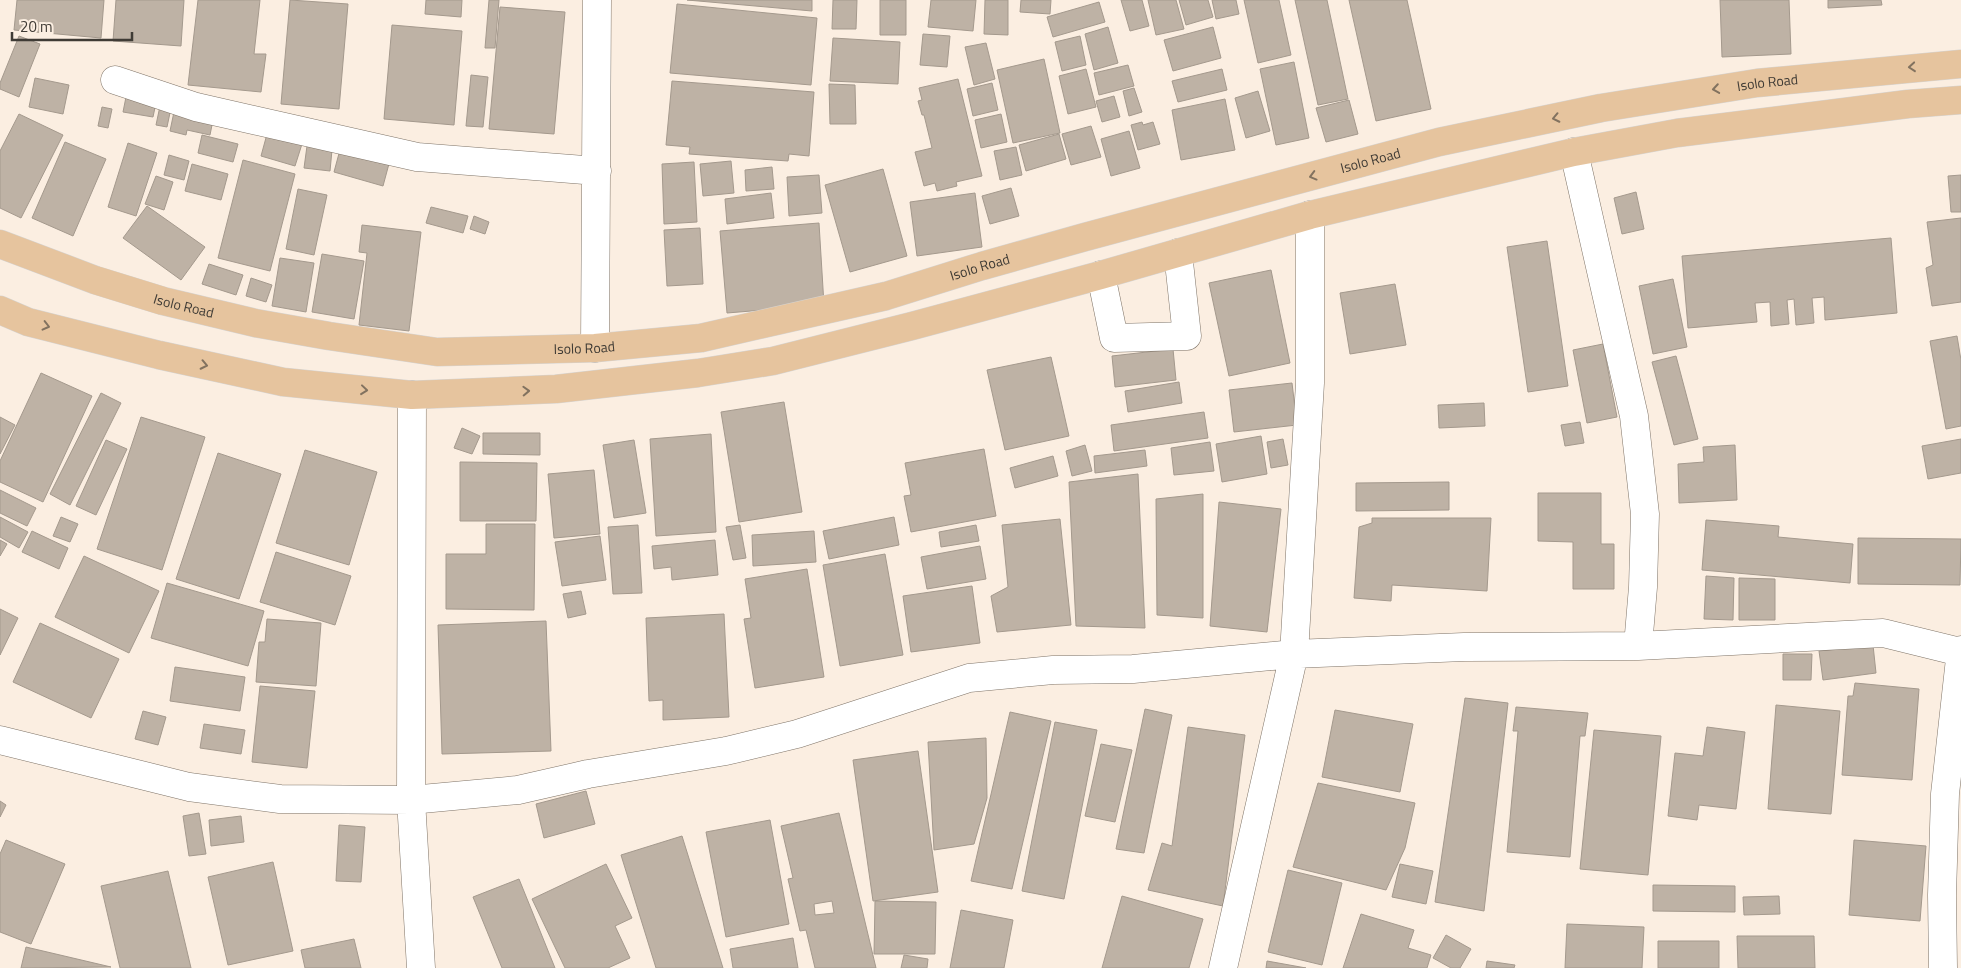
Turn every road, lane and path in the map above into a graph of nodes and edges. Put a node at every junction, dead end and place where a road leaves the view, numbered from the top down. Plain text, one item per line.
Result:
1 (597, 0) edge
2 (1961, 64) edge
3 (115, 80) dead end
4 (1961, 100) edge
5 (1574, 152) junction
6 (597, 171) junction
7 (1310, 215) junction
8 (1085, 238) junction
9 (0, 244) edge
10 (1178, 253) junction
11 (1101, 275) junction
12 (0, 310) edge
13 (594, 348) junction
14 (412, 395) junction
15 (1638, 646) junction
16 (1961, 651) edge
17 (1294, 654) junction
18 (0, 740) edge
19 (411, 800) junction
20 (421, 968) edge
21 (1223, 968) edge
22 (1943, 968) edge

1 - 6 street
2 -> 8 main road, Isolo Road
3 - 6 street
4 - 5 main road
5 - 7 main road
5 - 15 street
6 - 13 street
7 - 10 main road
7 - 17 street
8 - 11 main road
8 - 13 main road, Isolo Road
9 - 13 main road, Isolo Road
10 - 11 main road
10 - 11 street
14 -> 11 main road
12 -> 14 main road
14 - 19 street
15 - 16 street
15 - 17 street
16 - 22 street
17 - 19 street
17 - 21 street
18 - 19 street
19 - 20 street

